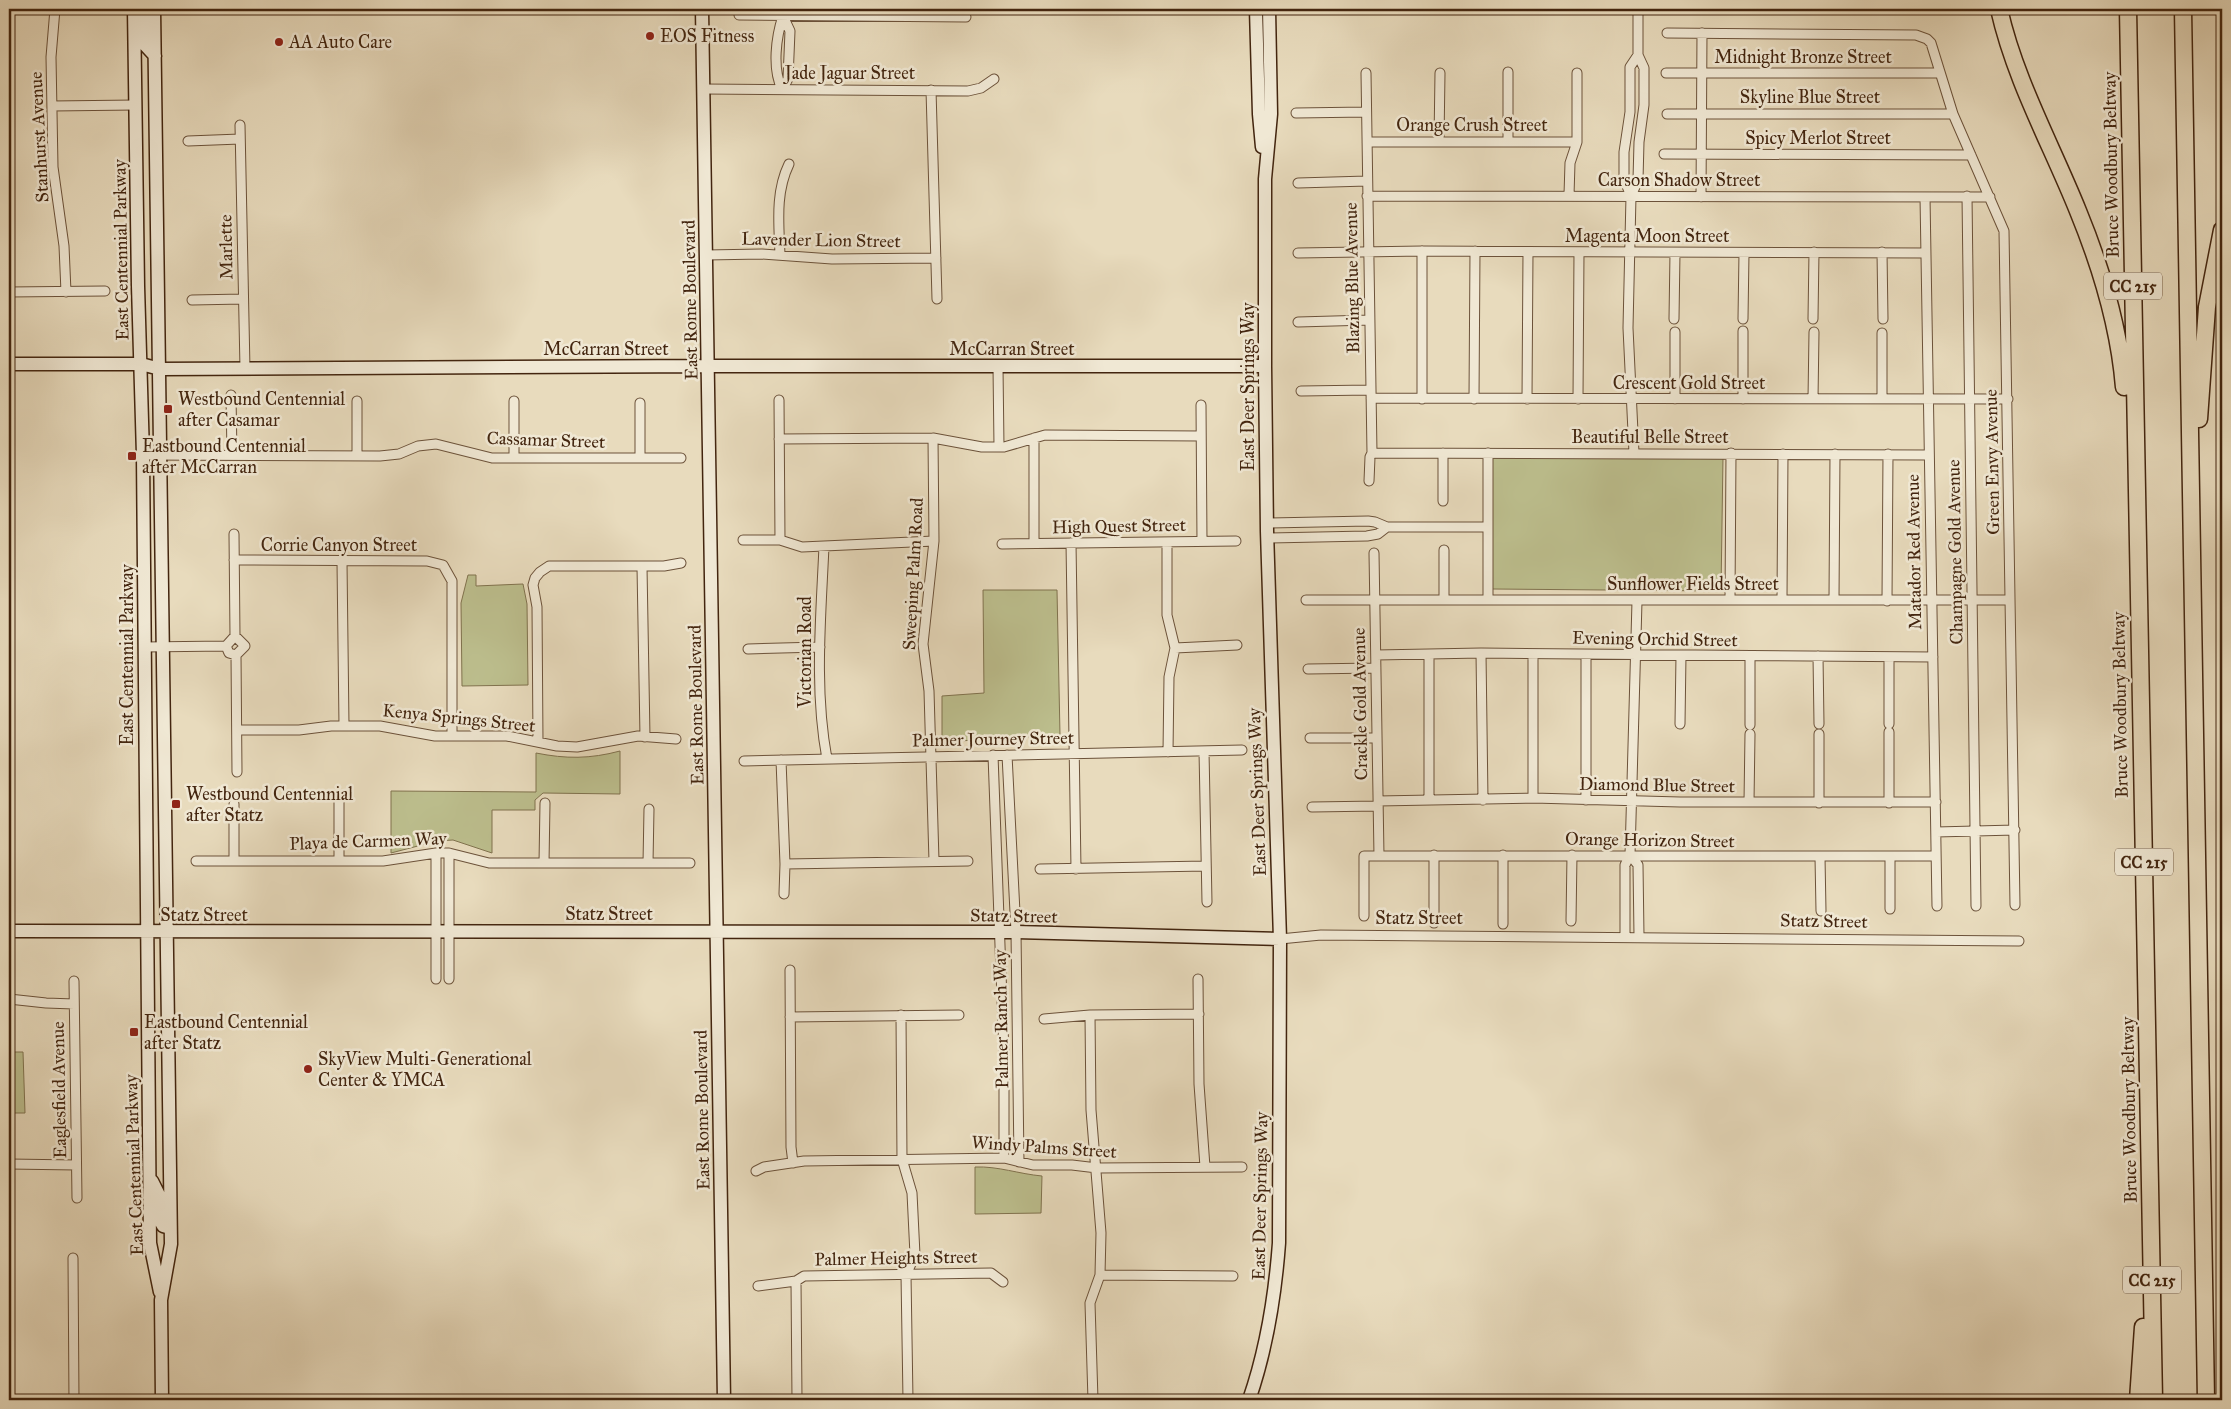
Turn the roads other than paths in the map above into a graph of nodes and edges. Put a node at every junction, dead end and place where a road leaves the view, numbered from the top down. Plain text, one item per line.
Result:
1 (55, 9) edge
2 (134, 9) edge
3 (144, 9) edge
4 (154, 9) edge
5 (702, 9) edge
6 (1256, 9) edge
7 (1269, 9) edge
8 (1638, 9) edge
9 (1999, 9) edge
10 (2128, 9) edge
11 (2183, 9) edge
12 (778, 13) edge
13 (930, 13) edge
14 (739, 15) dead end
15 (966, 17) dead end
16 (1667, 33) dead end
17 (1702, 33) junction
18 (1638, 55) junction
19 (155, 56) junction
20 (1508, 72) dead end
21 (1366, 73) dead end
22 (1440, 73) dead end
23 (1577, 73) dead end
24 (1666, 73) dead end
25 (1702, 73) junction
26 (1940, 73) junction
27 (994, 79) dead end
28 (704, 89) junction
29 (782, 89) junction
30 (931, 90) junction
31 (135, 105) junction
32 (52, 106) junction
33 (1366, 112) junction
34 (1296, 113) dead end
35 (1667, 114) dead end
36 (1702, 114) junction
37 (1953, 114) junction
38 (240, 125) dead end
39 (240, 140) junction
40 (1439, 141) junction
41 (1508, 141) junction
42 (188, 142) dead end
43 (1367, 142) junction
44 (1577, 142) junction
45 (1664, 154) dead end
46 (1701, 154) junction
47 (1971, 155) junction
48 (789, 164) dead end
49 (1265, 180) junction
50 (1367, 181) junction
51 (1298, 183) dead end
52 (1569, 195) junction
53 (1367, 196) junction
54 (1631, 196) junction
55 (1967, 196) junction
56 (1701, 197) junction
57 (1924, 197) junction
58 (1990, 197) junction
59 (2222, 230) edge
60 (1368, 251) junction
61 (1422, 251) junction
62 (1475, 251) junction
63 (1528, 252) junction
64 (1579, 252) junction
65 (1631, 252) junction
66 (1814, 252) junction
67 (1882, 252) junction
68 (1298, 253) dead end
69 (1675, 253) junction
70 (1744, 253) junction
71 (1925, 253) junction
72 (706, 255) junction
73 (780, 255) junction
74 (936, 258) junction
75 (105, 291) dead end
76 (9, 292) edge
77 (66, 292) junction
78 (244, 299) junction
79 (936, 299) dead end
80 (192, 300) dead end
81 (1674, 319) dead end
82 (1743, 319) dead end
83 (1814, 319) dead end
84 (1883, 319) dead end
85 (1369, 320) junction
86 (1298, 322) dead end
87 (1743, 331) dead end
88 (1675, 332) dead end
89 (1814, 332) dead end
90 (1882, 333) dead end
91 (9, 364) edge
92 (141, 364) junction
93 (708, 366) junction
94 (1265, 366) junction
95 (998, 367) junction
96 (245, 368) junction
97 (160, 369) junction
98 (1301, 391) dead end
99 (1371, 394) junction
100 (231, 395) dead end
101 (1422, 399) junction
102 (1474, 399) junction
103 (1527, 399) junction
104 (1578, 399) junction
105 (1675, 399) junction
106 (1743, 399) junction
107 (1813, 399) junction
108 (1882, 399) junction
109 (1927, 399) junction
110 (779, 400) dead end
111 (1633, 400) junction
112 (1969, 400) junction
113 (2008, 400) junction
114 (514, 401) dead end
115 (357, 402) dead end
116 (640, 404) dead end
117 (1201, 405) dead end
118 (1201, 436) junction
119 (932, 438) junction
120 (1034, 438) junction
121 (779, 439) junction
122 (999, 447) junction
123 (1372, 453) junction
124 (1443, 453) junction
125 (1488, 453) junction
126 (1634, 453) junction
127 (1731, 454) junction
128 (1783, 454) junction
129 (1835, 454) junction
130 (1888, 454) junction
131 (143, 455) junction
132 (160, 455) junction
133 (232, 455) junction
134 (1928, 455) junction
135 (357, 456) junction
136 (514, 458) junction
137 (640, 458) junction
138 (681, 458) dead end
139 (1370, 482) dead end
140 (1443, 501) dead end
141 (2191, 520) junction
142 (1266, 523) junction
143 (1387, 527) junction
144 (1488, 527) junction
145 (234, 534) dead end
146 (1267, 538) junction
147 (744, 540) dead end
148 (780, 540) junction
149 (934, 541) junction
150 (1202, 541) junction
151 (1236, 541) dead end
152 (1167, 542) junction
153 (1034, 543) junction
154 (1071, 543) junction
155 (1002, 544) dead end
156 (824, 546) junction
157 (1444, 550) dead end
158 (1374, 553) dead end
159 (234, 560) junction
160 (342, 562) junction
161 (681, 563) dead end
162 (2137, 564) junction
163 (642, 567) junction
164 (1375, 599) junction
165 (1782, 599) junction
166 (1306, 600) dead end
167 (1444, 600) junction
168 (1488, 600) junction
169 (1730, 600) junction
170 (1834, 600) junction
171 (1932, 600) junction
172 (1972, 600) junction
173 (2010, 600) junction
174 (1637, 601) junction
175 (1888, 601) junction
176 (235, 636) junction
177 (226, 646) junction
178 (1237, 646) dead end
179 (144, 647) junction
180 (820, 647) junction
181 (164, 648) junction
182 (1176, 648) junction
183 (748, 649) dead end
184 (1481, 653) junction
185 (1533, 654) junction
186 (236, 655) junction
187 (1376, 655) junction
188 (1429, 655) junction
189 (1586, 655) junction
190 (1681, 655) junction
191 (1637, 656) junction
192 (1750, 656) junction
193 (1818, 656) junction
194 (1889, 657) junction
195 (1933, 658) junction
196 (1308, 668) dead end
197 (1376, 668) junction
198 (1680, 724) dead end
199 (1819, 724) dead end
200 (344, 726) junction
201 (237, 730) junction
202 (1819, 734) dead end
203 (452, 736) junction
204 (645, 737) junction
205 (1310, 738) dead end
206 (1377, 738) junction
207 (676, 739) dead end
208 (538, 742) junction
209 (1242, 750) dead end
210 (1204, 751) junction
211 (1168, 752) junction
212 (1075, 754) junction
213 (993, 755) junction
214 (1008, 755) junction
215 (931, 757) junction
216 (827, 759) junction
217 (744, 760) dead end
218 (781, 760) junction
219 (237, 772) dead end
220 (1533, 798) junction
221 (1429, 800) junction
222 (1483, 800) junction
223 (1586, 800) junction
224 (1631, 801) junction
225 (339, 802) dead end
226 (1749, 802) junction
227 (1936, 802) junction
228 (545, 803) dead end
229 (1378, 803) junction
230 (1819, 803) junction
231 (1889, 803) junction
232 (234, 804) dead end
233 (1312, 808) dead end
234 (649, 809) dead end
235 (2015, 830) junction
236 (1976, 831) junction
237 (1936, 832) junction
238 (436, 853) junction
239 (449, 853) junction
240 (1434, 855) junction
241 (1503, 855) junction
242 (1572, 855) junction
243 (1630, 855) junction
244 (1379, 856) junction
245 (1890, 856) junction
246 (1936, 856) junction
247 (1820, 857) junction
248 (234, 861) junction
249 (339, 861) junction
250 (934, 861) junction
251 (968, 861) dead end
252 (196, 862) dead end
253 (544, 863) junction
254 (648, 863) junction
255 (690, 863) dead end
256 (785, 864) junction
257 (1206, 866) junction
258 (1040, 869) dead end
259 (1076, 869) junction
260 (784, 894) dead end
261 (1207, 902) dead end
262 (1937, 906) dead end
263 (1976, 906) dead end
264 (2015, 906) dead end
265 (1890, 909) dead end
266 (1821, 911) dead end
267 (1364, 916) dead end
268 (1571, 921) dead end
269 (1434, 923) dead end
270 (1503, 924) dead end
271 (443, 930) junction
272 (9, 931) edge
273 (147, 932) junction
274 (166, 932) junction
275 (717, 932) junction
276 (1000, 932) junction
277 (1016, 932) junction
278 (1625, 936) junction
279 (1639, 936) junction
280 (1280, 939) junction
281 (2019, 941) dead end
282 (790, 970) dead end
283 (436, 979) dead end
284 (449, 979) dead end
285 (1198, 979) dead end
286 (74, 981) dead end
287 (9, 999) edge
288 (74, 1004) junction
289 (1199, 1014) junction
290 (902, 1015) junction
291 (1090, 1015) junction
292 (959, 1016) dead end
293 (790, 1017) junction
294 (1044, 1018) dead end
295 (1004, 1158) junction
296 (902, 1159) junction
297 (2150, 1160) junction
298 (1018, 1162) junction
299 (9, 1164) edge
300 (793, 1164) junction
301 (76, 1165) junction
302 (1206, 1167) junction
303 (1242, 1167) dead end
304 (1097, 1168) junction
305 (756, 1170) dead end
306 (150, 1176) junction
307 (77, 1198) dead end
308 (170, 1228) junction
309 (73, 1258) dead end
310 (2204, 1259) junction
311 (906, 1275) junction
312 (1100, 1275) junction
313 (1233, 1276) dead end
314 (796, 1281) junction
315 (1003, 1282) dead end
316 (758, 1286) dead end
317 (161, 1300) junction
318 (74, 1400) edge
319 (162, 1400) edge
320 (724, 1400) edge
321 (797, 1400) edge
322 (908, 1400) edge
323 (1093, 1400) edge
324 (1249, 1400) edge
325 (2138, 1400) edge
326 (2154, 1400) edge
327 (2206, 1400) edge
328 (2211, 1400) edge

1 - 32 street, Stanhurst Avenue
2 - 31 street, East Centennial Parkway
3 - 19 street
4 - 19 street, East Centennial Parkway
5 - 28 street, East Rome Boulevard
6 - 49 street, East Deer Springs Way
7 - 49 street, East Deer Springs Way
8 - 18 street
9 - 162 highway
10 - 162 highway, Bruce Woodbury Beltway / CC 215
11 - 141 highway, CC 215
12 - 13 street
12 - 14 street
12 - 29 street
13 - 15 street
16 - 17 street
17 - 25 street
17 - 26 street, Green Envy Avenue
18 - 54 street
18 - 54 street
19 - 97 street, East Centennial Parkway
20 - 41 street
21 - 33 street, Blazing Blue Avenue
22 - 40 street
23 - 44 street
24 - 25 street, Midnight Bronze Street
25 - 26 street, Midnight Bronze Street
25 - 36 street
26 - 37 street, Green Envy Avenue
27 - 30 street, Jade Jaguar Street
28 - 29 street, Jade Jaguar Street
28 - 72 street, East Rome Boulevard
29 - 30 street, Jade Jaguar Street
30 - 74 street
31 - 32 street
31 - 92 street, East Centennial Parkway
32 - 77 street, Stanhurst Avenue
33 - 34 street
33 - 43 street, Blazing Blue Avenue
35 - 36 street, Skyline Blue Street
36 - 37 street, Skyline Blue Street
36 - 46 street
37 - 47 street, Green Envy Avenue
38 - 39 street, Marlette
39 - 42 street
39 - 78 street, Marlette
40 - 41 street, Orange Crush Street
40 - 43 street, Orange Crush Street
41 - 44 street, Orange Crush Street
43 - 50 street, Blazing Blue Avenue
44 - 52 street
45 - 46 street, Spicy Merlot Street
46 - 47 street, Spicy Merlot Street
46 - 56 street
47 - 58 street, Green Envy Avenue
48 - 73 street
49 - 94 street, East Deer Springs Way
50 - 51 street
50 - 53 street, Blazing Blue Avenue
52 - 53 street, Carson Shadow Street
52 - 54 street, Carson Shadow Street
53 - 60 street, Blazing Blue Avenue
54 - 56 street, Carson Shadow Street
54 - 65 street
55 - 57 street, Carson Shadow Street
55 - 58 street, Carson Shadow Street
55 - 112 street, Champagne Gold Avenue
56 - 57 street, Carson Shadow Street
57 - 71 street, Matador Red Avenue
58 - 113 street, Green Envy Avenue
59 - 141 highway
60 - 61 street, Magenta Moon Street
60 - 68 street, Magenta Moon Street
60 - 85 street, Blazing Blue Avenue
61 - 62 street, Magenta Moon Street
61 - 101 street
62 - 63 street, Magenta Moon Street
62 - 102 street
63 - 64 street, Magenta Moon Street
63 - 103 street
64 - 65 street, Magenta Moon Street
64 - 104 street
65 - 69 street, Magenta Moon Street
65 - 111 street
66 - 67 street, Magenta Moon Street
66 - 70 street, Magenta Moon Street
66 - 83 street
67 - 71 street, Magenta Moon Street
67 - 84 street
69 - 70 street, Magenta Moon Street
69 - 81 street
70 - 82 street
71 - 109 street, Matador Red Avenue
72 - 73 street, Lavender Lion Street
72 - 93 street, East Rome Boulevard
73 - 74 street, Lavender Lion Street
74 - 79 street
75 - 77 street
76 - 77 street
78 - 80 street
78 - 96 street, Marlette
85 - 86 street
85 - 99 street, Blazing Blue Avenue
87 - 106 street
88 - 105 street
89 - 107 street
90 - 108 street
91 - 92 street, McCarran Street
92 - 97 street, McCarran Street
92 - 131 street, East Centennial Parkway
93 - 95 street, McCarran Street
93 - 96 street, McCarran Street
93 - 275 street, East Rome Boulevard
94 - 95 street, McCarran Street
94 - 142 street, East Deer Springs Way
95 - 122 street
96 - 97 street, McCarran Street
97 - 132 street, East Centennial Parkway
98 - 99 street, Crescent Gold Street
99 - 101 street, Crescent Gold Street
99 - 123 street, Blazing Blue Avenue
100 - 133 street
101 - 102 street, Crescent Gold Street
102 - 103 street, Crescent Gold Street
103 - 104 street, Crescent Gold Street
104 - 111 street, Crescent Gold Street
105 - 106 street, Crescent Gold Street
105 - 111 street, Crescent Gold Street
106 - 107 street, Crescent Gold Street
107 - 108 street, Crescent Gold Street
108 - 109 street, Crescent Gold Street
109 - 112 street, Crescent Gold Street
109 - 134 street, Matador Red Avenue
110 - 121 street
111 - 126 street
112 - 113 street, Crescent Gold Street
112 - 172 street, Champagne Gold Avenue
113 - 173 street, Green Envy Avenue
114 - 136 street
115 - 135 street
116 - 137 street
117 - 118 street
118 - 120 street
118 - 150 street
119 - 121 street
119 - 122 street
119 - 149 street, Sweeping Palm Road
120 - 122 street
120 - 153 street
121 - 148 street
123 - 124 street, Beautiful Belle Street
123 - 139 street, Blazing Blue Avenue
124 - 125 street, Beautiful Belle Street
124 - 140 street
125 - 126 street, Beautiful Belle Street
125 - 144 street
126 - 127 street, Beautiful Belle Street
127 - 128 street, Beautiful Belle Street
127 - 169 street
128 - 129 street, Beautiful Belle Street
128 - 165 street
129 - 130 street, Beautiful Belle Street
129 - 170 street
130 - 134 street, Beautiful Belle Street
130 - 175 street
131 - 132 street, Cassamar Street
131 - 179 street, East Centennial Parkway
132 - 133 street, Cassamar Street
132 - 181 street, East Centennial Parkway
133 - 135 street, Cassamar Street
134 - 171 street, Matador Red Avenue
135 - 136 street, Cassamar Street
136 - 137 street, Cassamar Street
137 - 138 street, Cassamar Street
141 - 310 highway, CC 215
142 - 143 street
142 - 146 street, East Deer Springs Way
143 - 144 street
143 - 146 street
144 - 168 street
145 - 159 street
146 - 280 street, East Deer Springs Way
147 - 148 street
148 - 156 street
149 - 156 street
149 - 215 street, Sweeping Palm Road
150 - 151 street, High Quest Street
150 - 152 street, High Quest Street
152 - 154 street, High Quest Street
152 - 182 street
153 - 154 street, High Quest Street
153 - 155 street, High Quest Street
154 - 212 street
156 - 180 street, Victorian Road
157 - 167 street
158 - 164 street, Crackle Gold Avenue
159 - 160 street, Corrie Canyon Street
159 - 176 street
160 - 200 street
160 - 203 street, Corrie Canyon Street
161 - 163 street
162 - 297 highway, Bruce Woodbury Beltway / CC 215
163 - 204 street
163 - 208 street
164 - 166 street, Sunflower Fields Street
164 - 167 street, Sunflower Fields Street
164 - 187 street, Crackle Gold Avenue
165 - 169 street, Sunflower Fields Street
165 - 170 street, Sunflower Fields Street
167 - 168 street, Sunflower Fields Street
168 - 174 street, Sunflower Fields Street
169 - 174 street, Sunflower Fields Street
170 - 175 street, Sunflower Fields Street
171 - 172 street, Sunflower Fields Street
171 - 175 street, Sunflower Fields Street
171 - 195 street, Matador Red Avenue
172 - 173 street, Sunflower Fields Street
172 - 236 street, Champagne Gold Avenue
173 - 235 street, Green Envy Avenue
174 - 191 street
176 - 177 street
176 - 186 street
177 - 181 street
177 - 186 street
178 - 182 street
179 - 181 street
179 - 273 street, East Centennial Parkway
180 - 183 street
180 - 216 street, Victorian Road
181 - 274 street, East Centennial Parkway
182 - 211 street
184 - 185 street, Evening Orchid Street
184 - 188 street, Evening Orchid Street
184 - 222 street
185 - 189 street, Evening Orchid Street
185 - 220 street
186 - 201 street
187 - 188 street, Evening Orchid Street
187 - 197 street, Crackle Gold Avenue
188 - 221 street
189 - 191 street, Evening Orchid Street
189 - 223 street
190 - 191 street, Evening Orchid Street
190 - 192 street, Evening Orchid Street
190 - 198 street
191 - 224 street
192 - 193 street, Evening Orchid Street
192 - 226 street
193 - 194 street, Evening Orchid Street
193 - 199 street
194 - 195 street, Evening Orchid Street
194 - 231 street
195 - 227 street, Matador Red Avenue
196 - 197 street
197 - 206 street, Crackle Gold Avenue
200 - 201 street, Kenya Springs Street
200 - 203 street, Kenya Springs Street
201 - 219 street
202 - 230 street
203 - 208 street, Kenya Springs Street
204 - 207 street, Kenya Springs Street
204 - 208 street, Kenya Springs Street
205 - 206 street
206 - 229 street, Crackle Gold Avenue
209 - 210 street, Palmer Journey Street
210 - 211 street, Palmer Journey Street
210 - 257 street
211 - 212 street, Palmer Journey Street
212 - 214 street, Palmer Journey Street
212 - 259 street
213 - 214 street, Palmer Journey Street
213 - 215 street, Palmer Journey Street
213 - 276 street, Palmer Ranch Way
214 - 277 street, Palmer Ranch Way
215 - 216 street, Palmer Journey Street
215 - 250 street, Sweeping Palm Road
216 - 218 street, Palmer Journey Street
217 - 218 street, Palmer Journey Street
218 - 256 street
220 - 222 street, Diamond Blue Street
220 - 223 street, Diamond Blue Street
221 - 222 street, Diamond Blue Street
221 - 229 street, Diamond Blue Street
223 - 224 street, Diamond Blue Street
224 - 226 street, Diamond Blue Street
224 - 243 street
225 - 249 street
226 - 230 street, Diamond Blue Street
227 - 231 street, Diamond Blue Street
227 - 237 street, Matador Red Avenue
228 - 253 street
229 - 233 street, Diamond Blue Street
229 - 244 street, Crackle Gold Avenue
230 - 231 street, Diamond Blue Street
232 - 248 street
234 - 254 street
235 - 236 street
235 - 264 street, Green Envy Avenue
236 - 237 street
236 - 263 street, Champagne Gold Avenue
237 - 246 street, Matador Red Avenue
238 - 239 street, Playa de Carmen Way
238 - 249 street, Playa de Carmen Way
238 - 271 street
239 - 253 street, Playa de Carmen Way
239 - 271 street
240 - 241 street, Orange Horizon Street
240 - 244 street, Orange Horizon Street
240 - 269 street
241 - 242 street, Orange Horizon Street
241 - 270 street
242 - 243 street, Orange Horizon Street
242 - 268 street
243 - 247 street, Orange Horizon Street
243 - 278 street
243 - 279 street
244 - 267 street, Orange Horizon Street
245 - 246 street, Orange Horizon Street
245 - 247 street, Orange Horizon Street
245 - 265 street
246 - 262 street, Matador Red Avenue
247 - 266 street
248 - 249 street, Playa de Carmen Way
248 - 252 street, Playa de Carmen Way
250 - 251 street
250 - 256 street
253 - 254 street, Playa de Carmen Way
254 - 255 street, Playa de Carmen Way
256 - 260 street
257 - 259 street
257 - 261 street
258 - 259 street
271 - 274 street, Statz Street
271 - 275 street, Statz Street
271 - 283 street
271 - 284 street
272 - 273 street, Statz Street
273 - 274 street, Statz Street
273 - 306 street, East Centennial Parkway
274 - 308 street, East Centennial Parkway
275 - 276 street, Statz Street
275 - 320 street, East Rome Boulevard
276 - 277 street, Statz Street
276 - 295 street, Palmer Ranch Way
277 - 280 street, Statz Street
277 - 298 street, Palmer Ranch Way
278 - 279 street, Statz Street
278 - 280 street, Statz Street
279 - 281 street, Statz Street
280 - 324 street, East Deer Springs Way
282 - 293 street
285 - 289 street
286 - 288 street, Eaglesfield Avenue
287 - 288 street
288 - 301 street, Eaglesfield Avenue
289 - 291 street
289 - 302 street
290 - 292 street
290 - 293 street
290 - 296 street
291 - 294 street
291 - 304 street
293 - 300 street
295 - 296 street, Windy Palms Street
295 - 298 street, Windy Palms Street
296 - 300 street, Windy Palms Street
296 - 311 street
297 - 325 highway
297 - 326 highway, Bruce Woodbury Beltway / CC 215
298 - 304 street, Windy Palms Street
299 - 301 street
300 - 305 street, Windy Palms Street
301 - 307 street, Eaglesfield Avenue
302 - 303 street, Windy Palms Street
302 - 304 street, Windy Palms Street
304 - 312 street
306 - 308 street
306 - 317 street, East Centennial Parkway
308 - 317 street, East Centennial Parkway
309 - 318 street
310 - 327 highway, CC 215
310 - 328 highway
311 - 314 street, Palmer Heights Street
311 - 315 street, Palmer Heights Street
311 - 322 street
312 - 313 street
312 - 323 street
314 - 316 street, Palmer Heights Street
314 - 321 street
317 - 319 street, East Centennial Parkway

